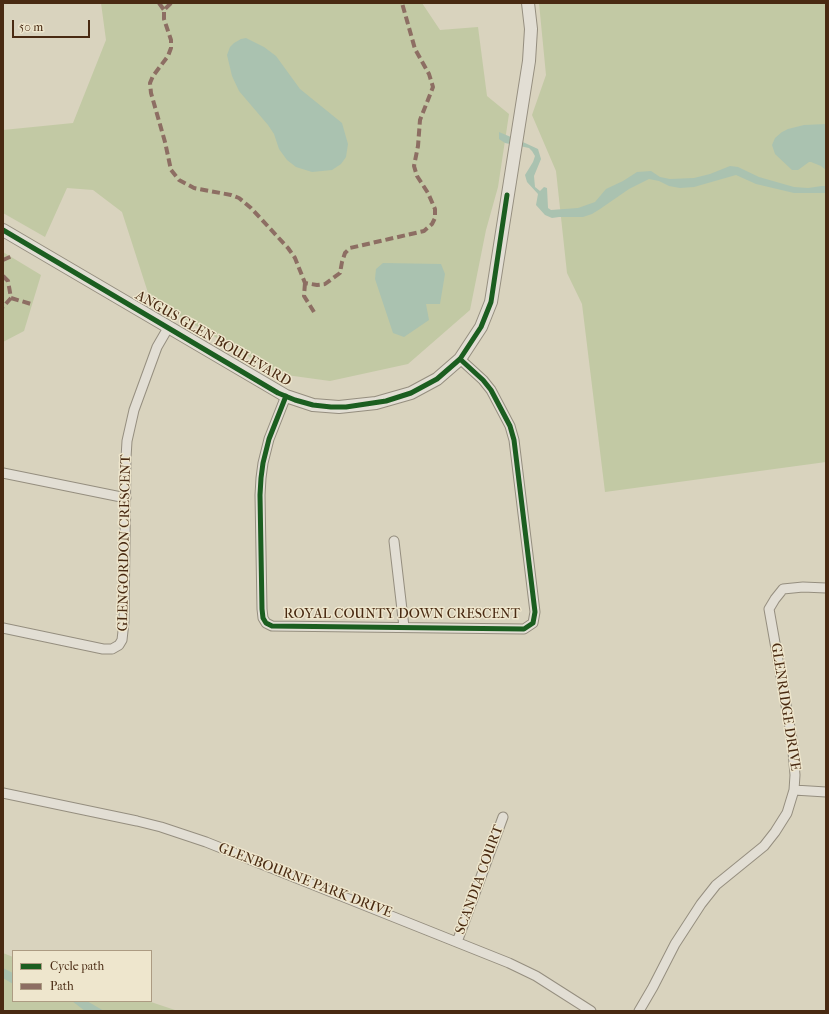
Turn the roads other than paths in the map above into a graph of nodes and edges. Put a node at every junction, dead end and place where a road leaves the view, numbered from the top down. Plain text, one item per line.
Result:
1 (528, 3) edge
2 (3, 230) edge
3 (168, 328) junction
4 (460, 358) junction
5 (286, 396) junction
6 (3, 473) edge
7 (126, 498) junction
8 (394, 541) dead end
9 (826, 588) edge
10 (3, 628) edge
11 (404, 628) junction
12 (794, 790) junction
13 (826, 792) edge
14 (3, 793) edge
15 (503, 817) dead end
16 (457, 942) junction
17 (591, 1011) edge
18 (639, 1011) edge

1 - 4 street, ANGUS GLEN BOULEVARD
2 - 3 street, ANGUS GLEN BOULEVARD
3 - 5 street, ANGUS GLEN BOULEVARD
3 - 7 street, GLENGORDON CRESCENT
4 - 5 street, ANGUS GLEN BOULEVARD
4 - 11 street, ROYAL COUNTY DOWN CRESCENT
5 - 11 street, ROYAL COUNTY DOWN CRESCENT
6 - 7 street
7 - 10 street, GLENGORDON CRESCENT
8 - 11 street
9 - 12 street, GLENRIDGE DRIVE
12 - 13 street
12 - 18 street, GLENRIDGE DRIVE
14 - 16 street, GLENBOURNE PARK DRIVE
15 - 16 street, SCANDIA COURT
16 - 17 street, GLENBOURNE PARK DRIVE

